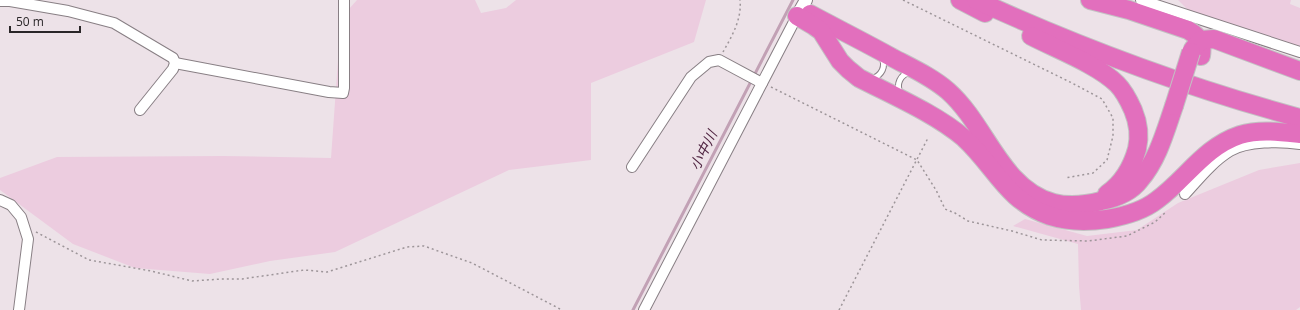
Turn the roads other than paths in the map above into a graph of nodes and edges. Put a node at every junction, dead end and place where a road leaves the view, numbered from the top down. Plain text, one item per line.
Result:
1 (344, 0) edge
2 (960, 0) edge
3 (976, 0) edge
4 (991, 0) edge
5 (1090, 0) edge
6 (1141, 0) edge
7 (0, 1) edge
8 (801, 8) edge
9 (877, 49) junction
10 (1198, 50) junction
11 (1300, 52) edge
12 (175, 63) junction
13 (1300, 71) edge
14 (919, 72) junction
15 (859, 78) junction
16 (760, 82) junction
17 (906, 102) junction
18 (1179, 108) junction
19 (140, 110) dead end
20 (1300, 112) edge
21 (1300, 118) edge
22 (1300, 134) edge
23 (1300, 144) edge
24 (632, 167) dead end
25 (1185, 194) dead end
26 (0, 200) edge
27 (1091, 204) junction
28 (1099, 221) junction
29 (19, 310) edge
30 (644, 310) edge

1 - 12 street
2 - 27 highway
3 - 21 highway
4 - 20 highway
5 - 10 highway
6 - 11 street
7 - 12 street
8 - 9 highway
8 - 15 highway
8 - 16 street
9 - 14 highway
9 - 15 lane
10 - 13 highway
10 - 18 highway, bridge
12 - 19 street
14 - 17 lane
14 - 27 highway
15 - 17 highway
16 - 24 street
16 - 30 street
17 - 28 highway
18 - 27 highway
18 - 28 highway
22 - 28 highway
23 - 25 street
26 - 29 street

